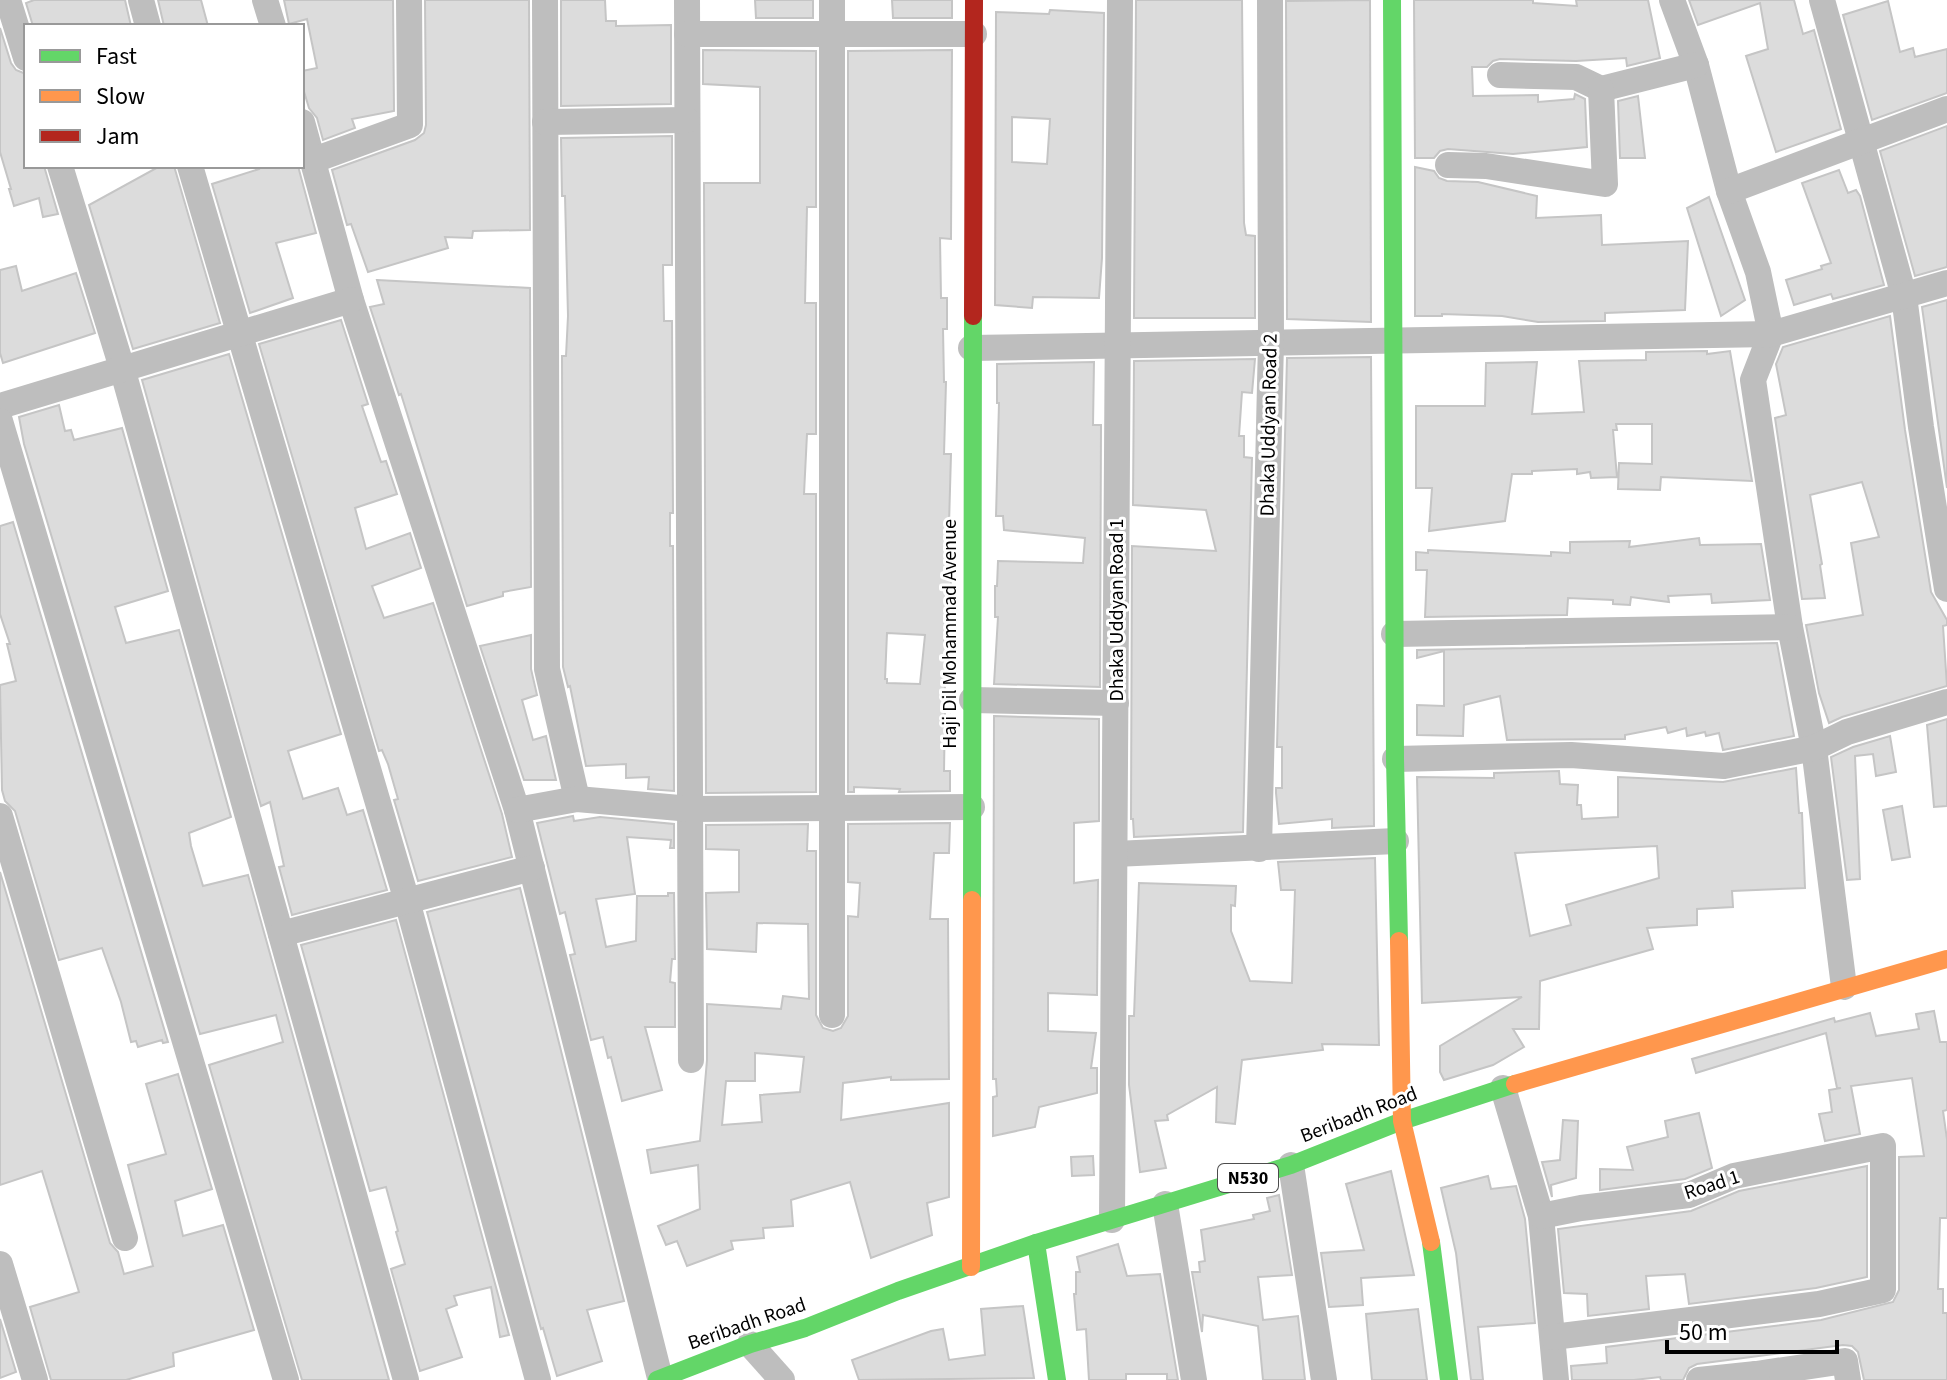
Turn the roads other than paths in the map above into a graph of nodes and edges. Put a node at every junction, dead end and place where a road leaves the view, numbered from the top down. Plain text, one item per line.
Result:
1 (8, 0) edge
2 (141, 0) edge
3 (265, 0) edge
4 (409, 0) edge
5 (545, 0) edge
6 (687, 0) edge
7 (832, 0) edge
8 (974, 0) edge
9 (1120, 0) edge
10 (1270, 0) edge
11 (1392, 0) edge
12 (1672, 0) edge
13 (1822, 0) edge
14 (147, 24) edge
15 (272, 24) edge
16 (687, 34) junction
17 (832, 34) junction
18 (974, 34) junction
19 (24, 52) edge
20 (1696, 65) junction
21 (1500, 75) dead end
22 (1601, 89) junction
23 (1947, 109) edge
24 (687, 120) junction
25 (545, 122) junction
26 (304, 128) edge
27 (1861, 142) junction
28 (314, 160) junction
29 (1448, 165) dead end
30 (61, 168) edge
31 (191, 168) edge
32 (1729, 191) junction
33 (1947, 283) edge
34 (1904, 296) junction
35 (351, 300) junction
36 (240, 333) junction
37 (1771, 334) junction
38 (1271, 342) junction
39 (1392, 342) junction
40 (1119, 345) junction
41 (971, 348) junction
42 (122, 368) junction
43 (0, 406) edge
44 (0, 421) edge
45 (1947, 589) edge
46 (1790, 627) junction
47 (1394, 634) junction
48 (972, 700) junction
49 (1947, 702) edge
50 (1116, 703) junction
51 (1814, 748) junction
52 (1395, 759) junction
53 (577, 799) junction
54 (972, 807) junction
55 (832, 808) junction
56 (691, 809) junction
57 (517, 810) junction
58 (0, 816) edge
59 (1396, 841) junction
60 (1259, 849) junction
61 (1115, 854) junction
62 (532, 868) junction
63 (407, 901) junction
64 (281, 934) junction
65 (1947, 959) edge
66 (1844, 987) junction
67 (832, 1015) dead end
68 (691, 1060) dead end
69 (1503, 1088) junction
70 (1402, 1121) junction
71 (1291, 1165) junction
72 (1165, 1204) junction
73 (1541, 1216) junction
74 (1112, 1220) junction
75 (125, 1238) dead end
76 (1036, 1243) junction
77 (0, 1264) edge
78 (971, 1267) junction
79 (1553, 1337) junction
80 (750, 1344) junction
81 (1757, 1377) edge
82 (658, 1379) edge
83 (35, 1380) edge
84 (286, 1380) edge
85 (406, 1380) edge
86 (538, 1380) edge
87 (782, 1380) edge
88 (1057, 1380) edge
89 (1194, 1380) edge
90 (1324, 1380) edge
91 (1449, 1380) edge
92 (1556, 1380) edge
93 (1699, 1380) edge
94 (1848, 1380) edge

1 - 19 street
2 - 14 street
3 - 15 street
4 - 28 street
5 - 25 street
6 - 16 street
7 - 17 street
8 - 18 main road, Haji Dil Mohammad Avenue
9 - 40 street, Dhaka Uddyan Road 1
10 - 38 street, Dhaka Uddyan Road 2
11 - 39 main road
12 - 20 street
13 - 27 street
16 - 17 street
16 - 24 street
17 - 18 street
17 - 55 street
18 - 41 main road, Haji Dil Mohammad Avenue
20 - 22 street
20 - 32 street
21 - 22 street
22 - 29 street
23 - 27 street
24 - 25 street
24 - 56 street
25 - 53 street
26 - 28 street
27 - 32 street
27 - 34 street
28 - 35 street
30 - 42 street
31 - 36 street
32 - 37 street
33 - 34 street
34 - 37 street
34 - 45 street
35 - 36 street
35 - 57 street
36 - 42 street
36 - 63 street
37 - 39 street
37 - 46 street
38 - 39 street
38 - 40 street
38 - 60 street, Dhaka Uddyan Road 2
39 - 47 main road
40 - 41 street
40 - 50 street, Dhaka Uddyan Road 1
41 - 48 main road, Haji Dil Mohammad Avenue
42 - 43 street
42 - 64 street
44 - 84 street
46 - 47 street
46 - 51 street
47 - 52 main road
48 - 50 street
48 - 54 main road, Haji Dil Mohammad Avenue
49 - 51 street
50 - 61 street, Dhaka Uddyan Road 1
51 - 52 street
51 - 66 street
52 - 59 main road
53 - 56 street
53 - 57 street
54 - 55 street
54 - 78 main road, Haji Dil Mohammad Avenue
55 - 56 street
55 - 67 street
56 - 68 street
57 - 62 street
58 - 75 street
59 - 60 street
59 - 70 main road
60 - 61 street
61 - 74 street, Dhaka Uddyan Road 1
62 - 63 street
62 - 82 street
63 - 64 street
63 - 86 street
64 - 85 street
65 - 66 main road, Beribadh Road / N530
66 - 69 main road, Beribadh Road / N530
69 - 70 main road, Beribadh Road / N530
69 - 73 street
70 - 71 main road, Beribadh Road / N530
70 - 91 main road
71 - 72 main road, Beribadh Road / N530
71 - 90 street
72 - 74 main road, Beribadh Road / N530
72 - 89 street
73 - 79 street
73 - 79 street, Road 1
74 - 76 main road, Beribadh Road / N530
76 - 78 main road, Beribadh Road / N530
76 - 88 main road
77 - 83 street
78 - 80 main road, Beribadh Road / N530
79 - 92 street
80 - 82 main road, Beribadh Road / N530
80 - 87 street
81 - 93 street
81 - 94 street

